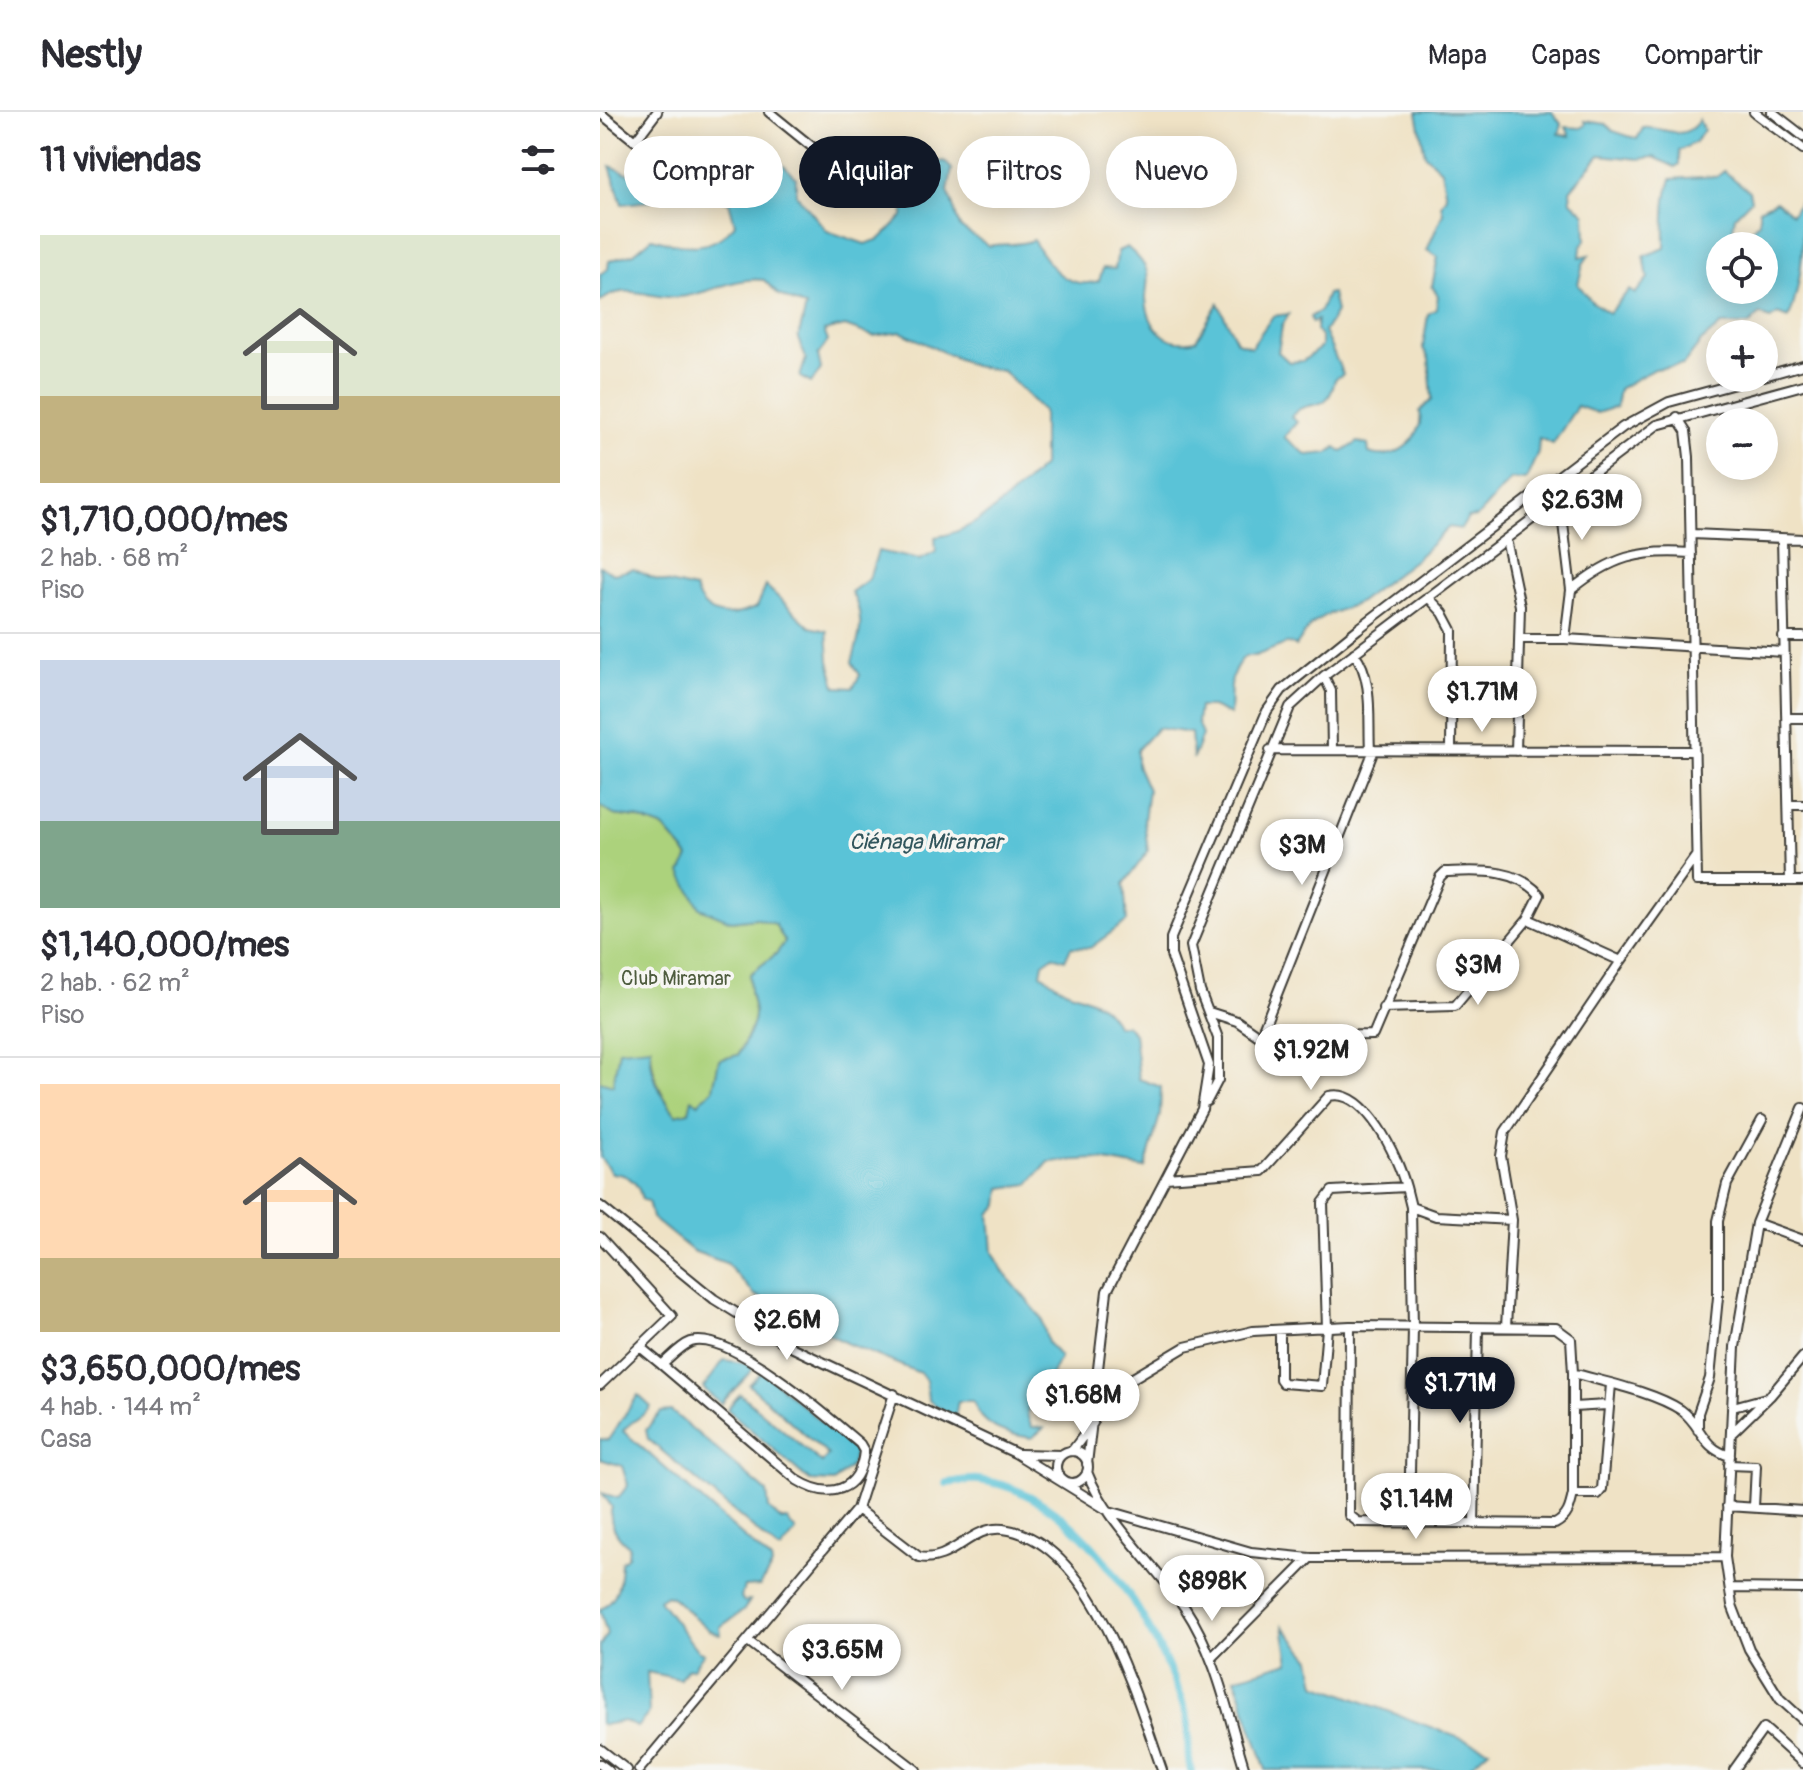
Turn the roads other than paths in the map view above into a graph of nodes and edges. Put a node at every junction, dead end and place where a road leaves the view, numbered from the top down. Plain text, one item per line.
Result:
1 (657, 112) edge
2 (1754, 112) edge
3 (1772, 112) edge
4 (600, 113) edge
5 (772, 113) edge
6 (800, 136) edge
7 (1803, 136) edge
8 (1803, 149) edge
9 (1803, 365) edge
10 (1778, 372) edge
11 (1803, 385) edge
12 (1706, 392) edge
13 (1677, 417) junction
14 (1560, 498) junction
15 (1692, 534) junction
16 (1506, 539) junction
17 (1782, 539) junction
18 (1803, 539) edge
19 (1691, 553) junction
20 (1571, 590) junction
21 (1428, 597) junction
22 (1783, 637) junction
23 (1803, 637) edge
24 (1519, 639) junction
25 (1565, 639) junction
26 (1693, 646) junction
27 (1784, 652) junction
28 (1354, 653) junction
29 (1324, 676) junction
30 (1788, 718) junction
31 (1803, 718) edge
32 (1270, 750) junction
33 (1332, 750) junction
34 (1372, 750) junction
35 (1451, 750) junction
36 (1516, 751) junction
37 (1694, 751) junction
38 (1789, 805) junction
39 (1803, 805) edge
40 (1696, 856) junction
41 (1790, 881) junction
42 (1803, 881) edge
43 (1528, 919) junction
44 (1621, 961) junction
45 (1383, 1008) junction
46 (1209, 1012) junction
47 (1260, 1037) junction
48 (1803, 1108) edge
49 (1202, 1109) junction
50 (1762, 1120) dead end
51 (1166, 1178) junction
52 (1406, 1187) junction
53 (600, 1206) edge
54 (1411, 1207) junction
55 (1512, 1220) junction
56 (1756, 1223) junction
57 (600, 1237) edge
58 (1803, 1240) edge
59 (1350, 1326) junction
60 (1506, 1327) junction
61 (1327, 1328) junction
62 (1413, 1328) junction
63 (1478, 1328) junction
64 (1280, 1331) junction
65 (640, 1347) junction
66 (1803, 1356) edge
67 (662, 1365) junction
68 (1573, 1373) junction
69 (1611, 1384) junction
70 (600, 1385) edge
71 (894, 1394) junction
72 (1770, 1396) junction
73 (1096, 1400) junction
74 (1607, 1405) junction
75 (1573, 1407) junction
76 (1733, 1407) junction
77 (1094, 1423) junction
78 (1698, 1431) junction
79 (1733, 1432) junction
80 (1072, 1451) junction
81 (1015, 1453) junction
82 (1061, 1455) junction
83 (1730, 1460) junction
84 (1087, 1468) junction
85 (1066, 1482) junction
86 (1573, 1494) junction
87 (1727, 1506) junction
88 (1754, 1507) junction
89 (857, 1509) junction
90 (1109, 1511) junction
91 (1803, 1511) edge
92 (1409, 1521) junction
93 (1474, 1524) junction
94 (1725, 1557) junction
95 (1310, 1558) junction
96 (1730, 1588) junction
97 (1803, 1589) edge
98 (748, 1641) junction
99 (1212, 1657) junction
100 (1803, 1720) edge
101 (600, 1749) edge
102 (1803, 1763) edge
103 (600, 1764) edge
104 (608, 1770) edge
105 (627, 1770) edge
106 (639, 1770) edge
107 (916, 1770) edge
108 (1162, 1770) edge
109 (1245, 1770) edge
110 (1734, 1770) edge

1 - 4 street
2 - 8 street
3 - 7 street
5 - 6 street
9 - 10 street
11 - 13 street
12 - 49 street
13 - 14 street
13 - 15 street
14 - 16 street
14 - 20 street
15 - 17 street
15 - 19 street
16 - 21 street
16 - 24 street
17 - 18 street
17 - 22 street
19 - 20 street
19 - 26 street
20 - 25 street
21 - 28 street
21 - 35 street
22 - 23 street
22 - 27 street
24 - 25 street
24 - 36 street
25 - 26 street
26 - 27 street
26 - 37 street
27 - 30 street
28 - 29 street
28 - 34 street
29 - 32 street
29 - 33 street
30 - 31 street
30 - 38 street
32 - 33 street
32 - 46 street
33 - 34 street
34 - 35 street
34 - 47 street
35 - 36 street
36 - 37 street
37 - 40 street
38 - 39 street
38 - 41 street
40 - 41 street
40 - 44 street
41 - 42 street
43 - 44 street
43 - 45 street
43 - 45 street
44 - 55 street
45 - 47 street
46 - 47 street
46 - 49 street
48 - 56 street
49 - 51 street
50 - 78 street
51 - 52 street
51 - 73 street
52 - 54 street
52 - 61 street
53 - 71 street
54 - 55 street
54 - 62 street
55 - 60 street
56 - 58 street
56 - 76 street
57 - 65 street
59 - 61 street
59 - 62 street
59 - 92 street
60 - 63 street
60 - 68 street
61 - 64 street
61 - 64 street
62 - 63 street
62 - 92 street
63 - 93 street
64 - 73 street
65 - 67 street
65 - 70 street
66 - 72 street
67 - 67 street
68 - 69 street
68 - 75 street
69 - 74 street
69 - 78 street
71 - 81 street
71 - 89 street
72 - 76 street
72 - 79 street
73 - 77 street
74 - 75 street
74 - 86 street
75 - 86 street
76 - 79 street
77 - 80 street
77 - 84 street
78 - 83 street
79 - 83 street
80 - 82 street
80 - 84 street
81 - 82 street
81 - 85 street
82 - 85 street
83 - 87 street
83 - 88 street
84 - 85 street
84 - 90 street
85 - 90 street
86 - 93 street
87 - 88 street
87 - 94 street
88 - 91 street
89 - 98 street
89 - 108 street
90 - 95 street
90 - 99 street
92 - 93 street
94 - 95 street
94 - 96 street
95 - 99 street
96 - 97 street
96 - 100 street
98 - 106 street
98 - 107 street
99 - 109 street
101 - 105 street
102 - 110 street
103 - 104 street

